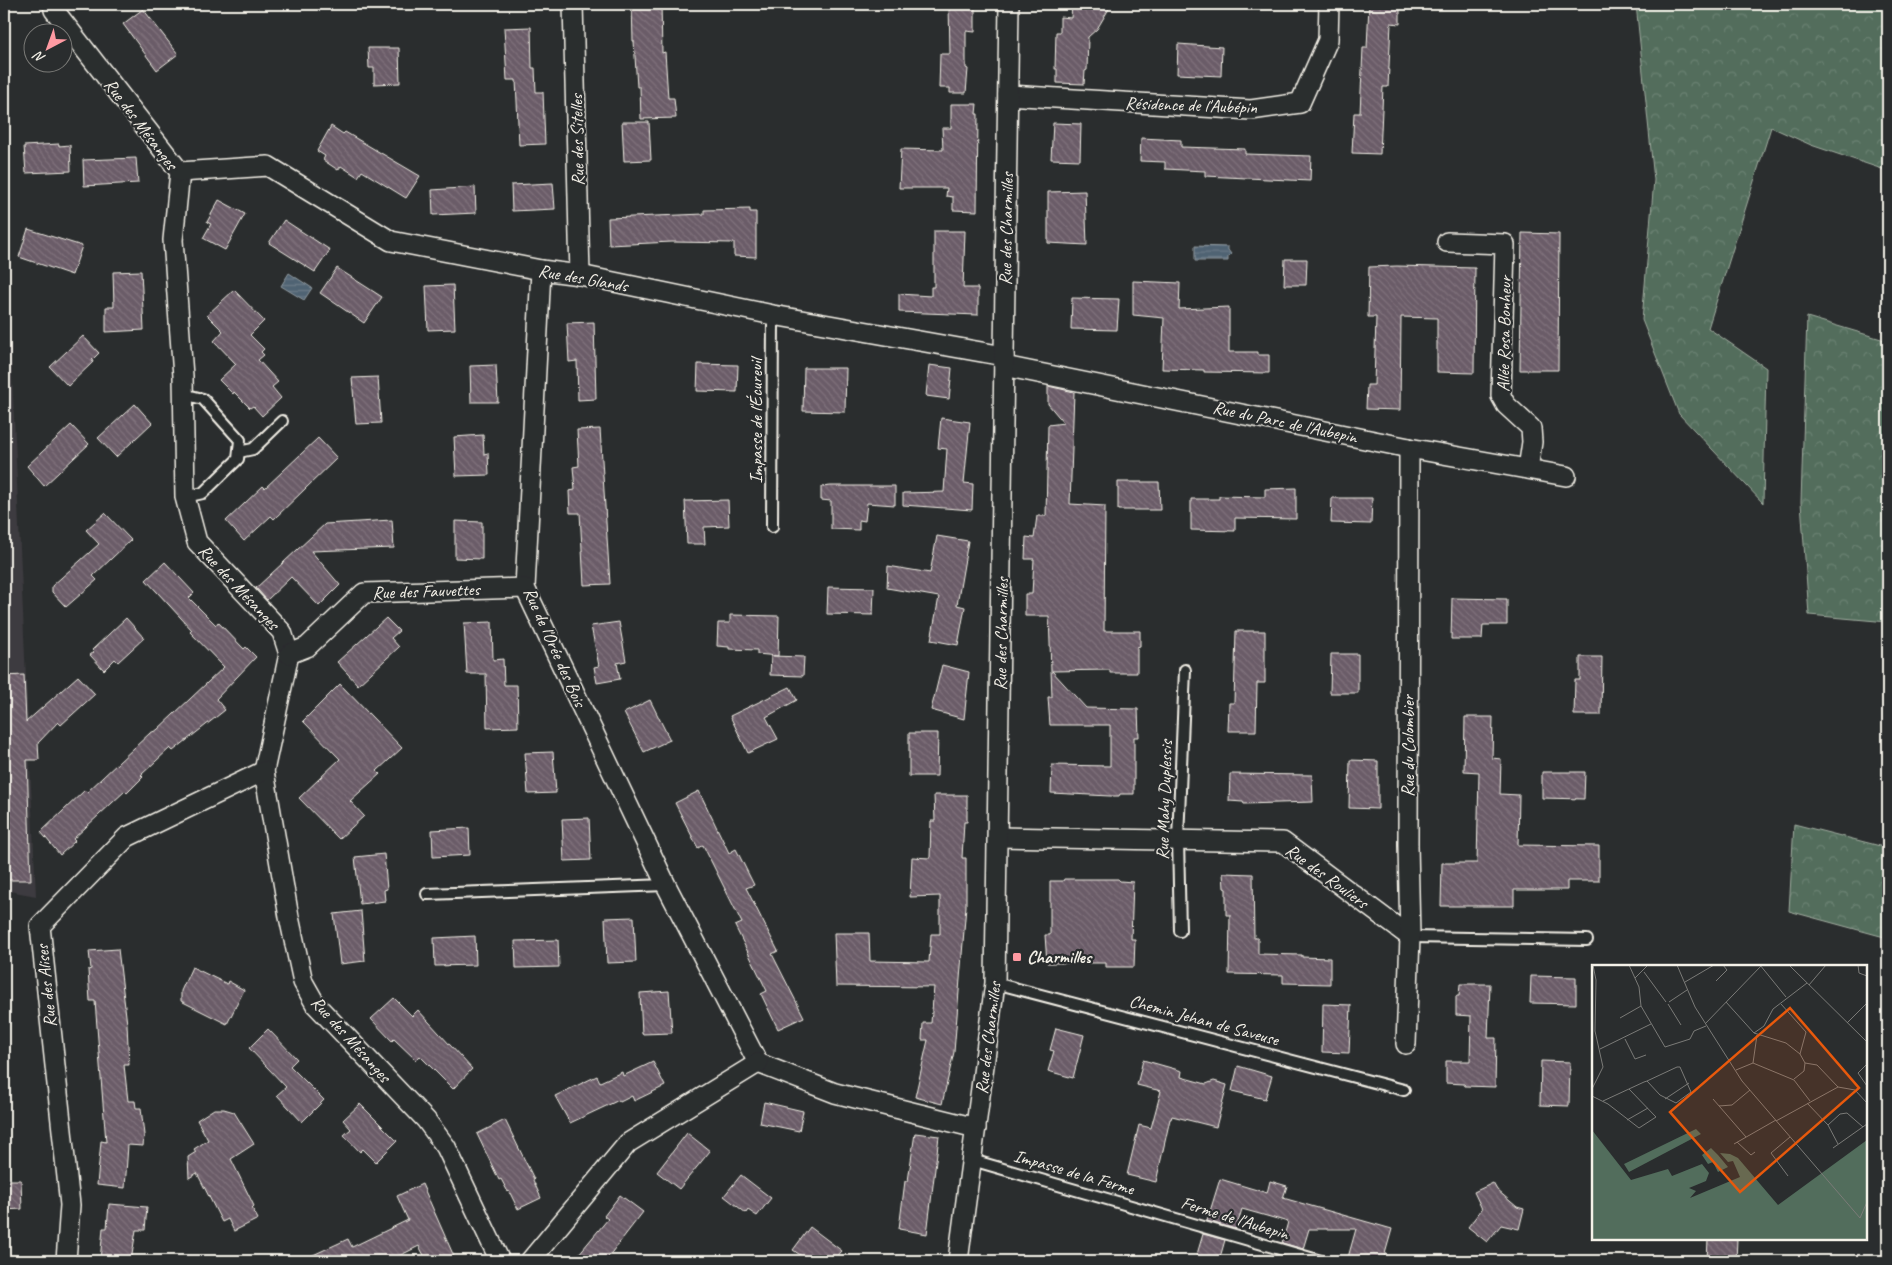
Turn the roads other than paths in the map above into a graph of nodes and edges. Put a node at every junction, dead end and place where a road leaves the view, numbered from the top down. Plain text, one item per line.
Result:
1 (53, 4) edge
2 (573, 4) edge
3 (1009, 4) edge
4 (1329, 4) edge
5 (1008, 96) junction
6 (180, 172) junction
7 (1447, 242) dead end
8 (541, 270) junction
9 (580, 276) junction
10 (773, 315) junction
11 (1004, 361) junction
12 (183, 394) junction
13 (282, 421) dead end
14 (1409, 448) junction
15 (239, 452) junction
16 (1528, 469) junction
17 (1566, 476) dead end
18 (185, 497) junction
19 (772, 527) dead end
20 (525, 588) junction
21 (289, 654) junction
22 (1185, 670) dead end
23 (264, 771) junction
24 (998, 837) junction
25 (1178, 839) junction
26 (666, 885) junction
27 (427, 894) dead end
28 (1180, 932) dead end
29 (1410, 937) junction
30 (1587, 940) dead end
31 (995, 983) junction
32 (1406, 1044) dead end
33 (758, 1063) junction
34 (1404, 1090) dead end
35 (976, 1128) junction
36 (972, 1160) junction
37 (1167, 1215) joint
38 (66, 1261) edge
39 (500, 1261) edge
40 (530, 1261) edge
41 (958, 1261) edge
42 (1321, 1261) edge

1 - 6 street, Rue des Mésanges
2 - 9 street, Rue des Sitelles
3 - 5 street, Rue des Charmilles
4 - 5 street, Résidence de l'Aubépin
5 - 11 street, Rue des Charmilles
6 - 8 street, Rue des Glands
6 - 12 street, Rue des Mésanges
7 - 16 street, Allée Rosa Bonheur
8 - 9 street, Rue des Glands
8 - 20 street, Rue de l'Orée des Bois
9 - 10 street, Rue des Glands
10 - 11 street, Rue des Glands
10 - 19 lane, Impasse de l'Écureuil
11 - 14 street, Rue du Parc de l'Aubepin
11 - 24 street, Rue des Charmilles
12 - 15 lane
12 - 18 street, Rue des Mésanges
13 - 15 lane
14 - 16 street, Rue du Parc de l'Aubepin
14 - 29 street, Rue du Colombier
15 - 18 lane
16 - 17 street, Rue du Parc de l'Aubepin
18 - 21 street, Rue des Mésanges
20 - 21 street, Rue des Fauvettes
20 - 26 street, Rue de l'Orée des Bois
21 - 23 street, Rue des Mésanges
22 - 25 lane, Rue Mahy Duplessis
23 - 38 street, Rue des Alises
23 - 39 street, Rue des Mésanges
24 - 25 street, Rue des Rouliers
24 - 31 street, Rue des Charmilles
25 - 28 lane, Rue Mahy Duplessis
25 - 29 street, Rue des Rouliers
26 - 27 lane
26 - 33 street, Rue de l'Orée des Bois
29 - 30 lane
29 - 32 street, Rue du Colombier
31 - 34 lane, Chemin Jehan de Saveuse
31 - 35 street, Rue des Charmilles
33 - 35 street
33 - 40 street
35 - 36 street, Rue des Charmilles
36 - 37 lane, Impasse de la Ferme
36 - 41 street, Rue des Charmilles
37 - 42 lane, Ferme de l'Aubepin

